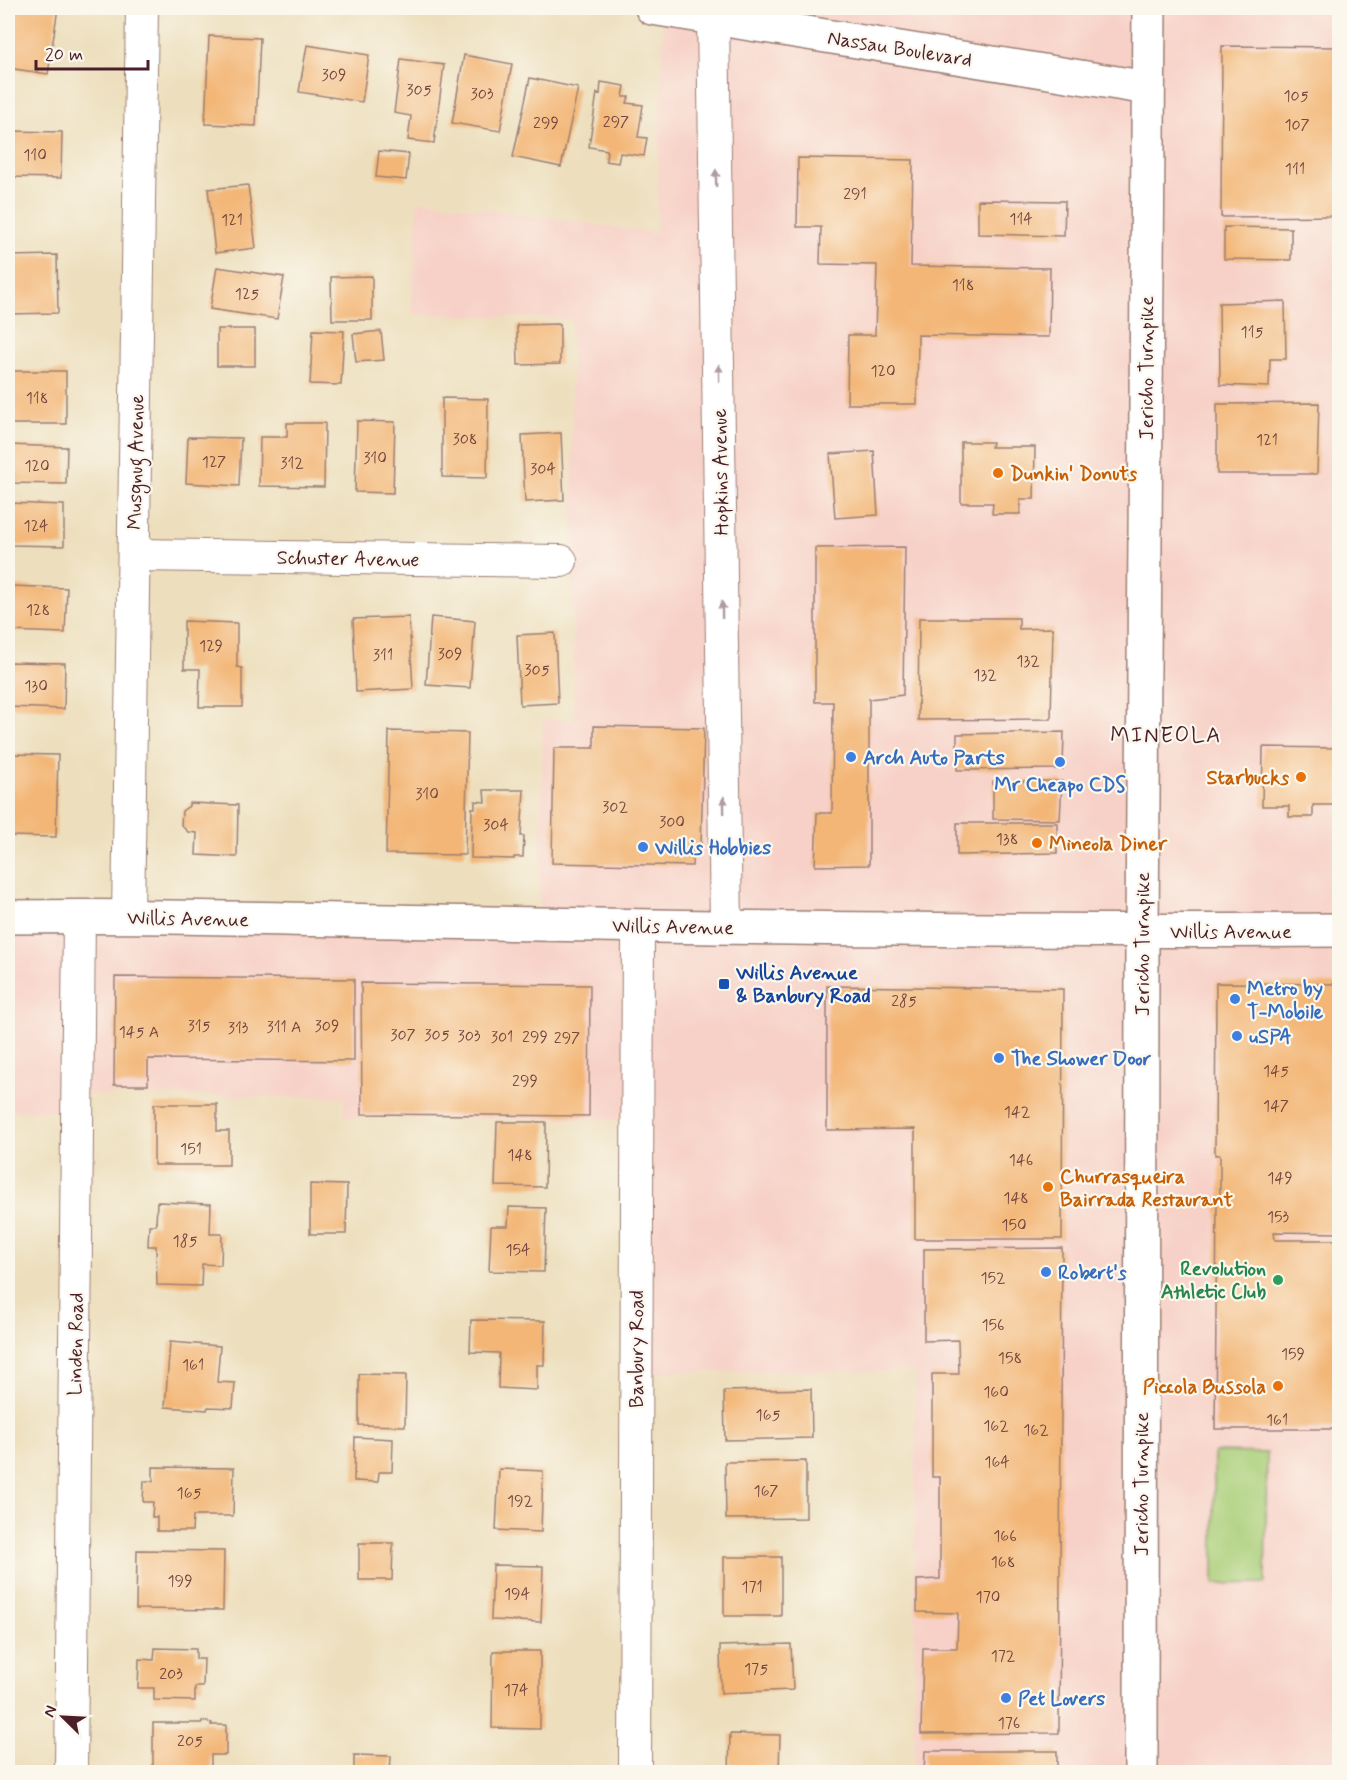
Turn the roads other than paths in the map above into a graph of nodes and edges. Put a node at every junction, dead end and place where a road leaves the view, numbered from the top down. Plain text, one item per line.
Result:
1 (142, 8) edge
2 (652, 8) edge
3 (1149, 8) edge
4 (713, 17) junction
5 (1148, 88) junction
6 (134, 555) junction
7 (561, 561) dead end
8 (79, 916) junction
9 (128, 916) junction
10 (8, 917) edge
11 (638, 926) junction
12 (726, 927) junction
13 (1340, 930) edge
14 (1142, 932) junction
15 (71, 1773) edge
16 (635, 1773) edge
17 (1141, 1773) edge

1 - 6 street, Musgnug Avenue
2 - 4 main road, Nassau Boulevard
3 - 5 main road, Jericho Turnpike
4 - 5 main road, Nassau Boulevard
12 -> 4 street, Hopkins Avenue
5 - 14 main road, Jericho Turnpike
6 - 7 street, Schuster Avenue
6 - 9 street, Musgnug Avenue
8 - 9 main road, Willis Avenue
8 - 10 main road, Willis Avenue
8 - 15 street, Linden Road
9 - 11 main road, Willis Avenue
11 - 12 main road, Willis Avenue
11 - 16 street, Banbury Road
12 - 14 main road, Willis Avenue
13 - 14 main road, Willis Avenue
14 - 17 main road, Jericho Turnpike

